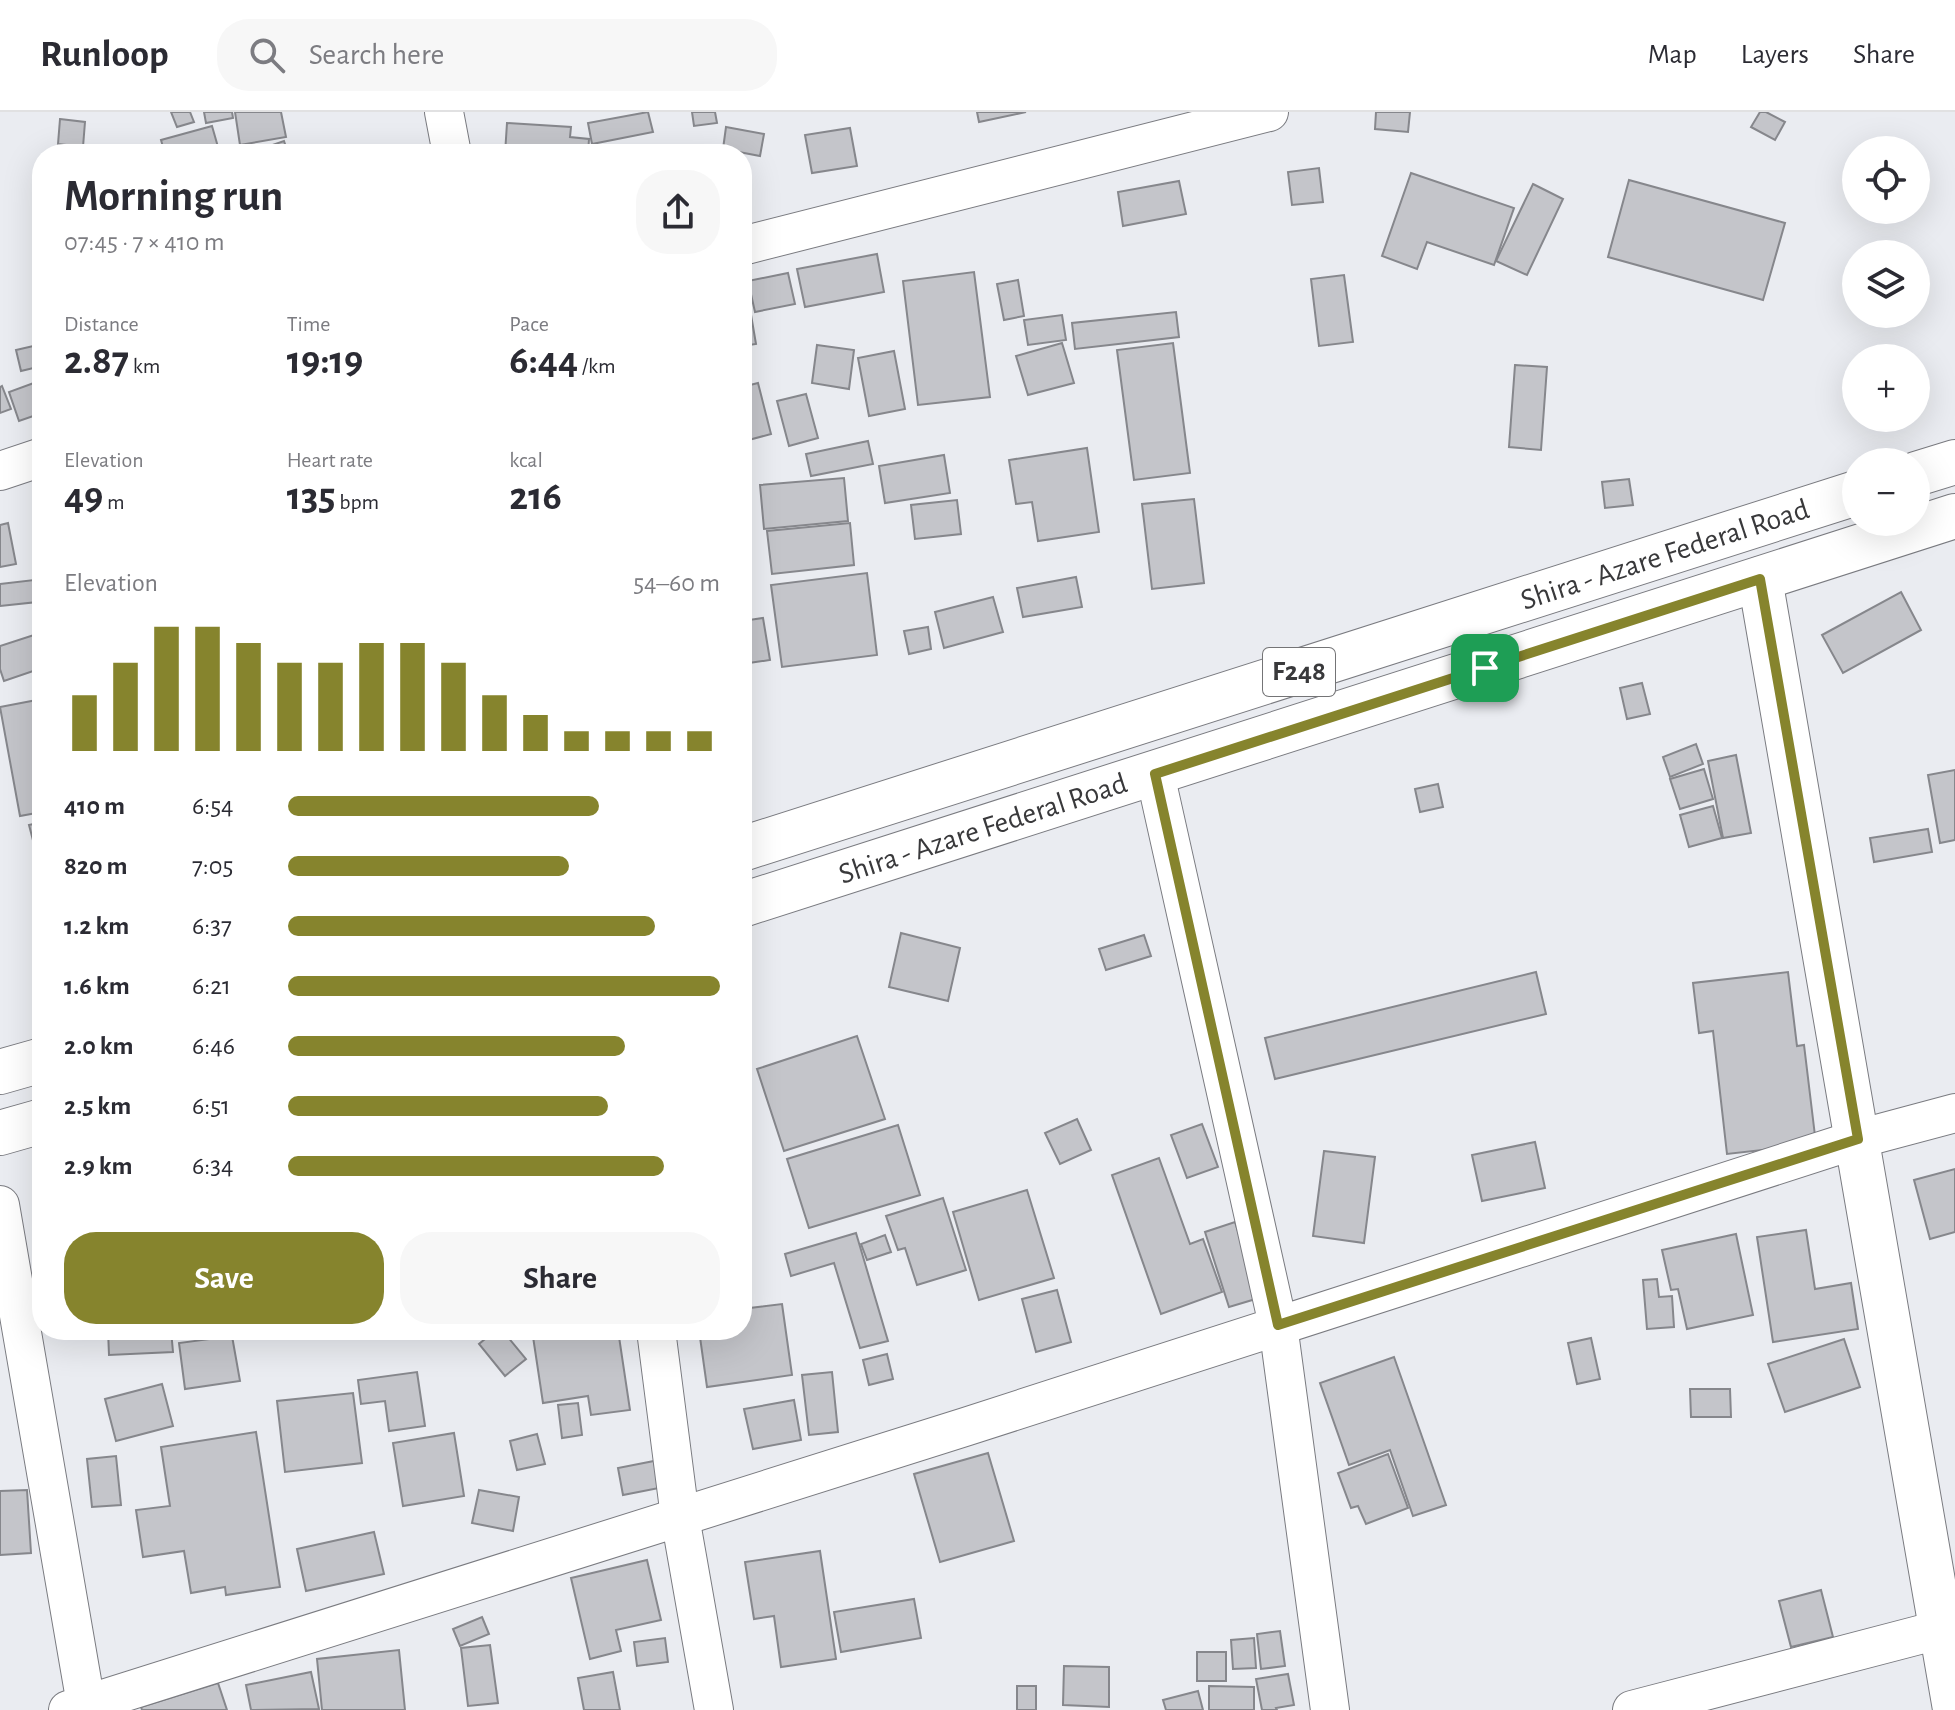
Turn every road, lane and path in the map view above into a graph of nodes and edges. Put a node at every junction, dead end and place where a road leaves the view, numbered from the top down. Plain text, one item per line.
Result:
1 (444, 112) edge
2 (1269, 112) edge
3 (450, 144) edge
4 (752, 243) edge
5 (32, 460) edge
6 (1955, 462) edge
7 (1930, 470) edge
8 (0, 471) edge
9 (1842, 497) edge
10 (1955, 516) edge
11 (1760, 579) junction
12 (1155, 774) junction
13 (752, 846) edge
14 (752, 902) edge
15 (32, 1063) edge
16 (0, 1072) edge
17 (1955, 1113) edge
18 (32, 1124) edge
19 (0, 1133) edge
20 (1858, 1139) junction
21 (0, 1205) edge
22 (1278, 1325) junction
23 (657, 1340) edge
24 (680, 1517) junction
25 (1943, 1569) edge
26 (1942, 1629) junction
27 (1680, 1703) edge
28 (80, 1708) edge
29 (1955, 1709) edge
30 (714, 1710) edge
31 (1330, 1710) edge
32 (1632, 1710) edge

1 - 3 street
2 - 4 street
5 - 8 street
6 - 7 main road
9 - 13 main road, Shira - Azare Federal Road / F248
10 - 11 main road, Shira - Azare Federal Road / F248
11 - 12 main road, Shira - Azare Federal Road / F248
11 - 20 main road
12 - 14 main road, Shira - Azare Federal Road / F248
12 - 22 street
15 - 16 main road
17 - 20 street
18 - 19 main road
20 - 22 street
20 - 25 main road
21 - 28 street
22 - 24 street
22 - 31 street
23 - 24 street
24 - 28 street
24 - 30 street
25 - 26 main road
26 - 27 street
26 - 29 main road
27 - 32 street

